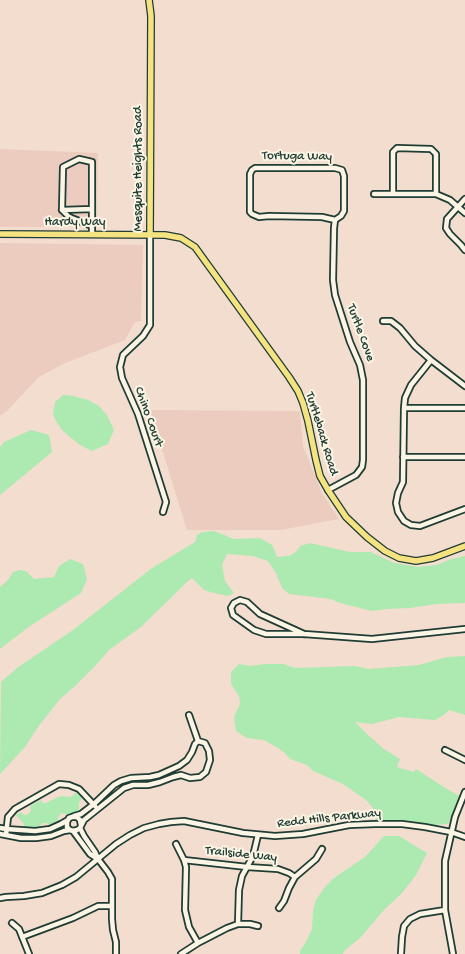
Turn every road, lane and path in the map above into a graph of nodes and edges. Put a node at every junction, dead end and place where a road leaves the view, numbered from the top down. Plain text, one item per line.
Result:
1 (149, 0) edge
2 (342, 170) joint
3 (374, 194) dead end
4 (393, 194) junction
5 (436, 194) junction
6 (465, 199) edge
7 (458, 207) junction
8 (92, 209) junction
9 (62, 210) junction
10 (465, 213) edge
11 (335, 220) junction
12 (92, 226) junction
13 (0, 234) edge
14 (92, 234) junction
15 (150, 235) junction
16 (465, 250) edge
17 (383, 322) dead end
18 (143, 336) joint
19 (431, 360) junction
20 (465, 386) edge
21 (404, 408) junction
22 (465, 408) edge
23 (403, 457) junction
24 (465, 457) edge
25 (328, 490) junction
26 (465, 509) edge
27 (163, 512) dead end
28 (465, 546) edge
29 (465, 629) edge
30 (304, 634) junction
31 (189, 715) dead end
32 (198, 741) junction
33 (445, 750) dead end
34 (465, 760) edge
35 (465, 792) edge
36 (94, 804) junction
37 (98, 809) junction
38 (74, 816) junction
39 (68, 820) junction
40 (81, 826) junction
41 (0, 828) edge
42 (6, 829) junction
43 (72, 831) junction
44 (451, 832) junction
45 (0, 834) edge
46 (6, 835) junction
47 (258, 835) junction
48 (465, 837) edge
49 (176, 844) dead end
50 (322, 849) dead end
51 (98, 859) junction
52 (184, 860) junction
53 (247, 867) junction
54 (294, 877) junction
55 (0, 898) edge
56 (112, 906) junction
57 (279, 908) dead end
58 (445, 910) junction
59 (12, 922) dead end
60 (238, 924) junction
61 (258, 926) dead end
62 (22, 936) junction
63 (198, 943) junction
64 (29, 954) edge
65 (116, 954) edge
66 (181, 954) edge
67 (401, 954) edge
68 (452, 954) edge

1 - 15 main road, Mesquite Heights Road
2 - 11 street, Turtle Cove
2 - 11 street, Tortuga Way
3 - 4 street
4 - 5 street
4 - 5 street
5 - 7 street
6 - 7 street
7 - 10 street
7 - 16 street
8 - 9 street
8 - 9 street
8 - 12 street
9 - 12 street
11 - 25 street, Turtle Cove
12 - 14 street
13 - 14 main road, Hardy Way
14 - 15 main road, Hardy Way
15 - 18 street, Mesquite Heights Road
15 - 25 main road, Turtleback Road
17 - 19 street
18 - 27 street, Chino Court
19 - 20 street
19 - 21 street
21 - 22 street
21 - 23 street
23 - 24 street
23 - 26 street
25 - 28 main road, Turtleback Road
29 - 30 street
30 - 30 street
31 - 32 street
32 - 36 street
32 - 37 street
33 - 34 street
35 - 44 street
36 - 37 street
36 - 38 street
36 - 42 street
37 - 40 street
38 - 39 street
38 - 40 street
39 - 42 street
39 - 43 street
40 - 43 street
40 - 51 street
41 - 42 street
42 - 46 street
43 - 46 street
43 - 51 street
44 - 47 street, Redd Hills Parkway
44 - 48 street, Redd Hills Parkway
44 - 58 street
45 - 46 street
47 - 51 street, Redd Hills Parkway
47 - 53 street
49 - 52 street
50 - 54 street
51 - 55 street, Redd Hills Parkway
51 - 56 street
52 - 53 street, Trailside Way
52 - 63 street
53 - 54 street, Trailside Way
53 - 60 street
54 - 57 street
56 - 62 street
56 - 65 street
58 - 67 street
58 - 68 street
59 - 62 street
60 - 61 street
60 - 63 street
62 - 64 street
63 - 66 street

